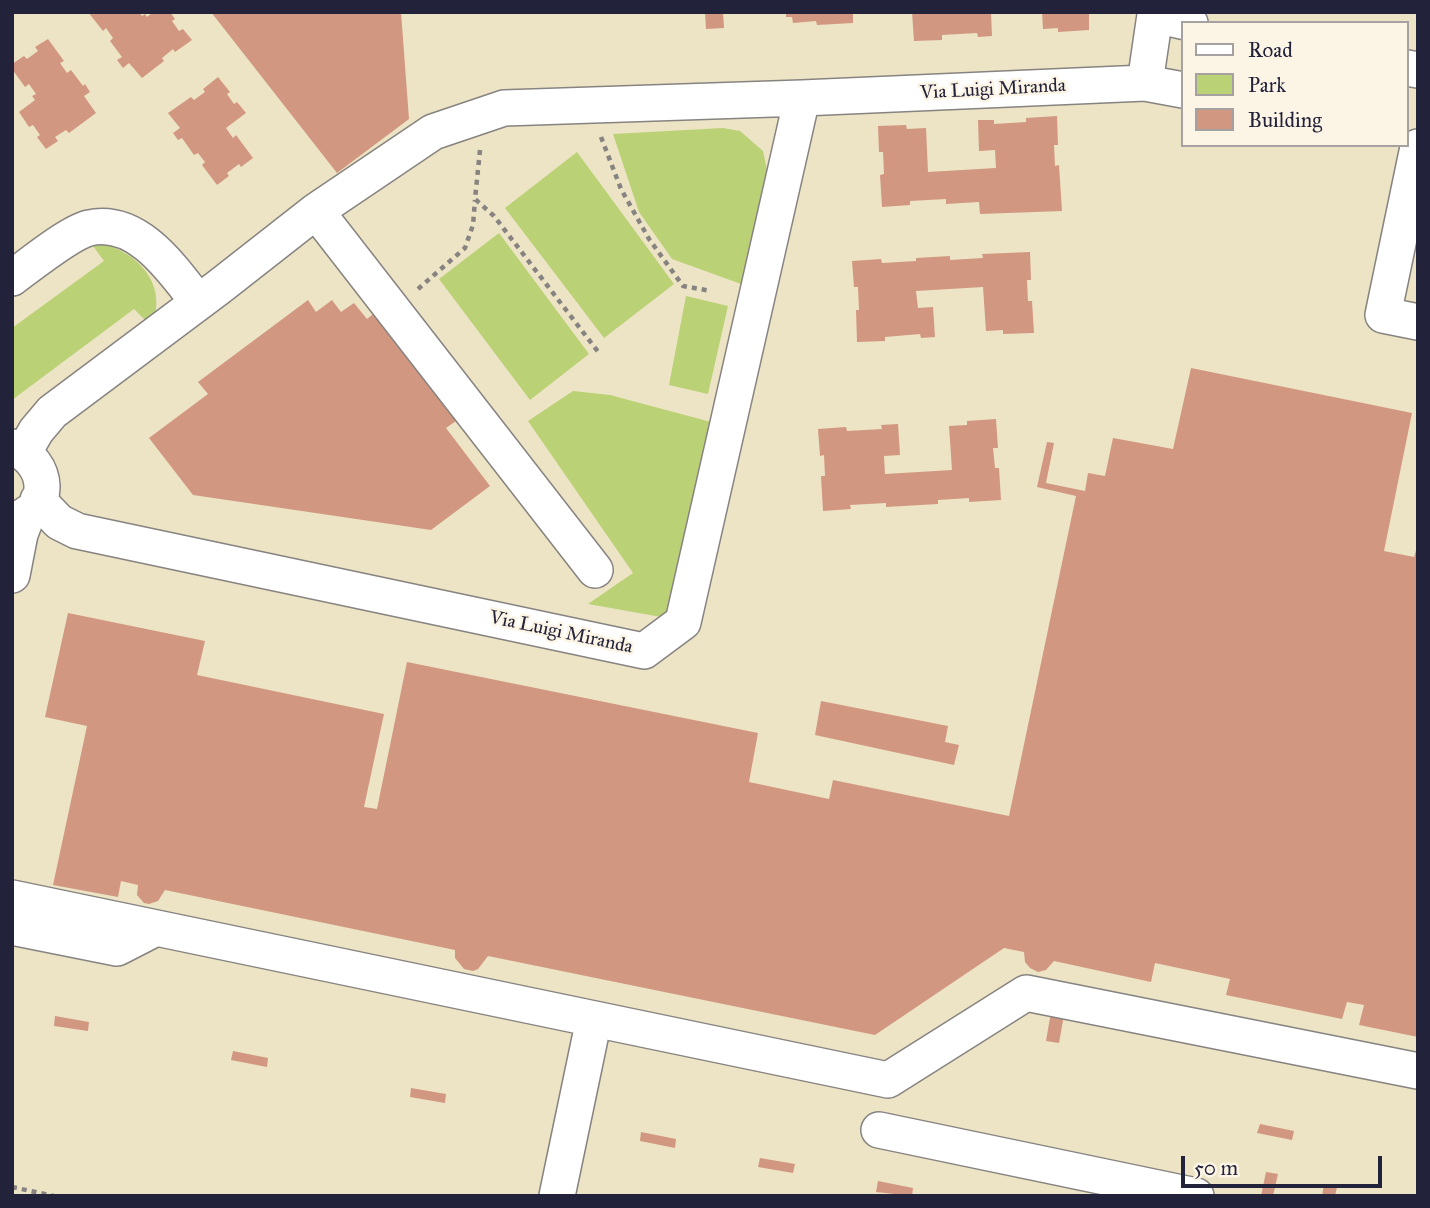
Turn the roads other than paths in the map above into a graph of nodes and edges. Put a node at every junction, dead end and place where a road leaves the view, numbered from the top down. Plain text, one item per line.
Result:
1 (1155, 14) edge
2 (1182, 21) edge
3 (1145, 83) junction
4 (1182, 90) edge
5 (802, 98) junction
6 (1418, 147) edge
7 (1413, 189) edge
8 (316, 211) junction
9 (1409, 234) edge
10 (1405, 269) edge
11 (12, 278) edge
12 (198, 302) junction
13 (1418, 322) edge
14 (18, 450) edge
15 (26, 511) edge
16 (595, 570) dead end
17 (12, 575) edge
18 (12, 898) edge
19 (12, 928) edge
20 (156, 928) junction
21 (594, 1019) junction
22 (1418, 1071) edge
23 (879, 1130) dead end
24 (557, 1196) edge
25 (1196, 1196) edge

1 - 2 street
1 - 3 street
3 - 4 street, Via Luigi Miranda
3 - 5 street, Via Luigi Miranda
5 - 8 street, Via Luigi Miranda
5 - 15 street, Via Luigi Miranda
6 - 7 street
7 - 9 street
8 - 12 street, Via Luigi Miranda
8 - 16 street
9 - 10 street
10 - 13 street
11 - 12 street
12 - 14 street, Via Luigi Miranda
14 - 15 street
15 - 17 street
18 - 20 street
19 - 20 street
20 - 21 street
21 - 22 street
21 - 24 street
23 - 25 street

